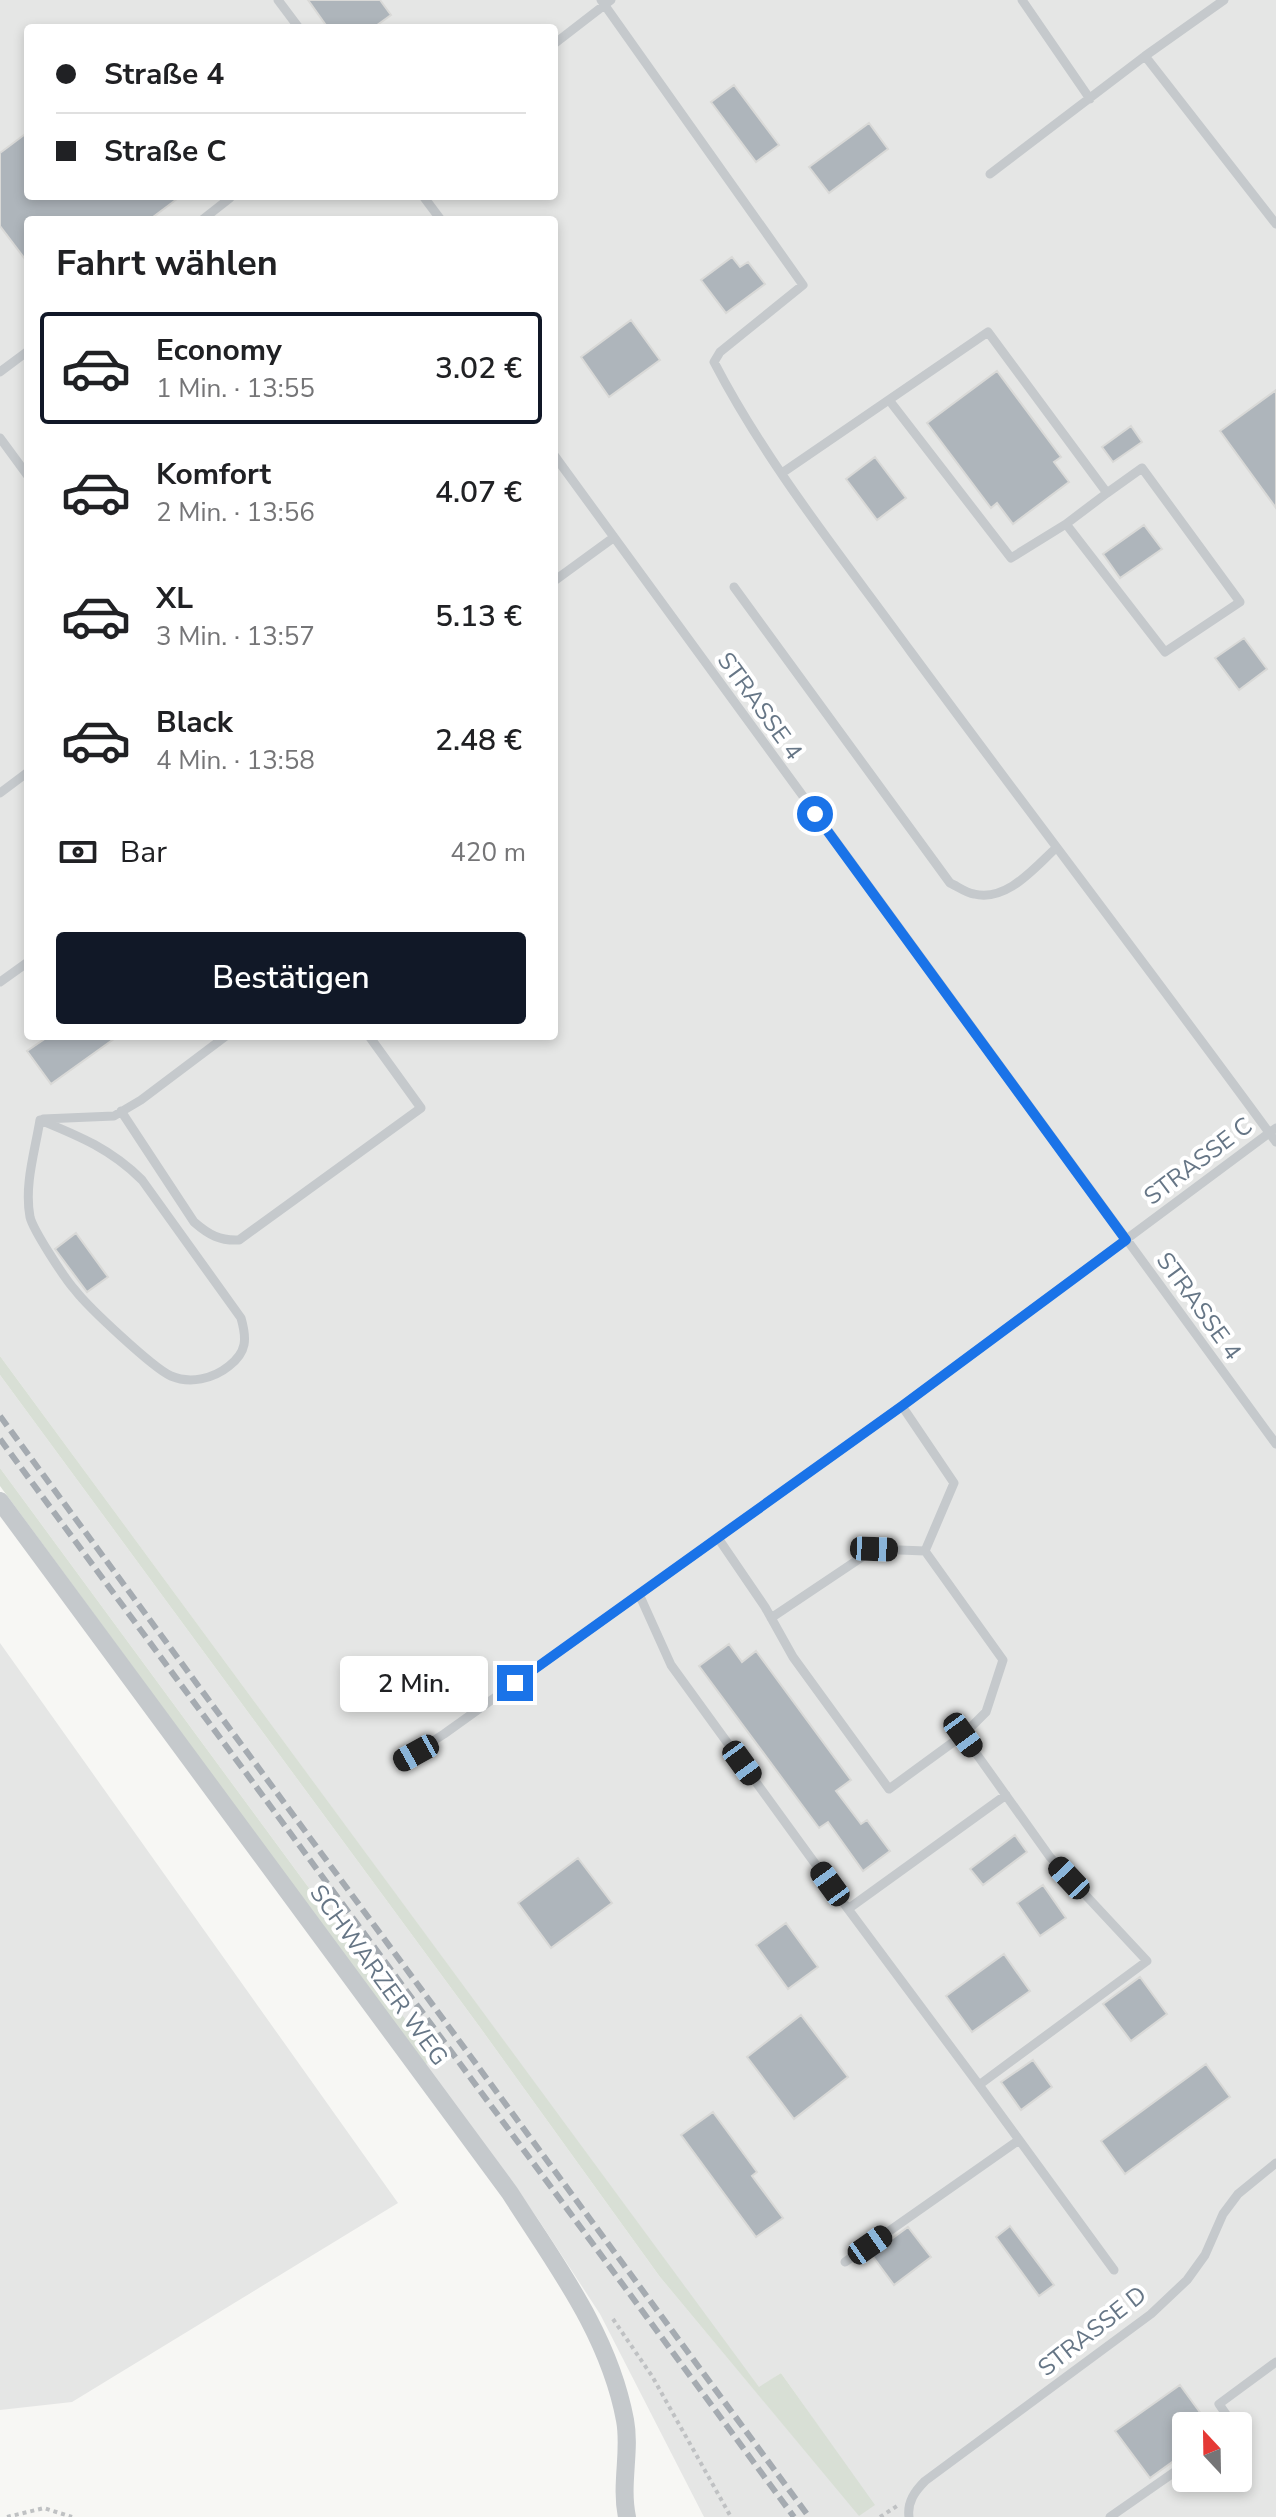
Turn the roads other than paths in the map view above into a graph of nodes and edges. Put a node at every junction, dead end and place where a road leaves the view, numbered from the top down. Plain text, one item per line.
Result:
1 (278, 0) edge
2 (1022, 0) edge
3 (1224, 0) edge
4 (605, 2) edge
5 (296, 24) edge
6 (558, 41) edge
7 (1145, 56) junction
8 (1090, 99) junction
9 (990, 174) dead end
10 (227, 200) edge
11 (207, 216) edge
12 (1276, 224) edge
13 (24, 354) edge
14 (0, 372) edge
15 (889, 400) junction
16 (0, 438) edge
17 (558, 461) edge
18 (24, 471) edge
19 (782, 473) junction
20 (1107, 493) junction
21 (1066, 524) junction
22 (613, 538) junction
23 (558, 578) edge
24 (734, 587) dead end
25 (24, 775) edge
26 (0, 793) edge
27 (1056, 848) junction
28 (24, 965) edge
29 (0, 982) edge
30 (221, 1040) edge
31 (372, 1040) edge
32 (121, 1111) junction
33 (40, 1120) junction
34 (1272, 1130) edge
35 (1276, 1142) edge
36 (1126, 1240) junction
37 (902, 1406) junction
38 (1276, 1444) edge
39 (0, 1501) edge
40 (718, 1538) junction
41 (925, 1551) junction
42 (639, 1594) junction
43 (771, 1618) junction
44 (963, 1735) junction
45 (402, 1761) dead end
46 (1006, 1795) junction
47 (848, 1909) junction
48 (979, 2085) junction
49 (1019, 2140) junction
50 (1276, 2163) edge
51 (845, 2262) dead end
52 (1114, 2270) dead end
53 (1276, 2362) edge
54 (1224, 2412) edge
55 (1172, 2474) edge
56 (909, 2513) edge
57 (627, 2517) edge
58 (1110, 2517) edge

1 - 5 lane
2 - 8 lane
3 - 7 lane
4 - 6 lane
4 - 19 lane
7 - 8 lane
7 - 12 lane
8 - 9 lane
10 - 11 lane
13 - 14 lane
15 - 19 lane
15 - 20 lane
15 - 21 lane
16 - 18 lane
17 - 22 lane, STRASSE 4
19 - 27 lane
20 - 21 lane
20 - 21 lane
22 - 23 lane
22 - 36 lane, STRASSE 4
24 - 27 lane
25 - 26 lane
27 - 34 lane
28 - 29 lane
30 - 32 lane
31 - 32 lane
32 - 33 lane
33 - 33 lane
34 - 35 lane
34 - 36 lane, STRASSE C
36 - 37 lane, STRASSE C
36 - 38 lane, STRASSE 4
37 - 40 lane, STRASSE C
37 - 41 lane
39 - 57 street, SCHWARZER WEG
40 - 42 lane, STRASSE C
40 - 43 lane
41 - 43 lane
41 - 44 lane
42 - 45 lane, STRASSE C
42 - 47 lane
43 - 44 lane
44 - 46 lane
46 - 47 lane
46 - 48 lane
47 - 48 lane
48 - 49 lane
49 - 51 lane
49 - 52 lane
50 - 56 lane, STRASSE D
53 - 54 lane
55 - 58 lane

